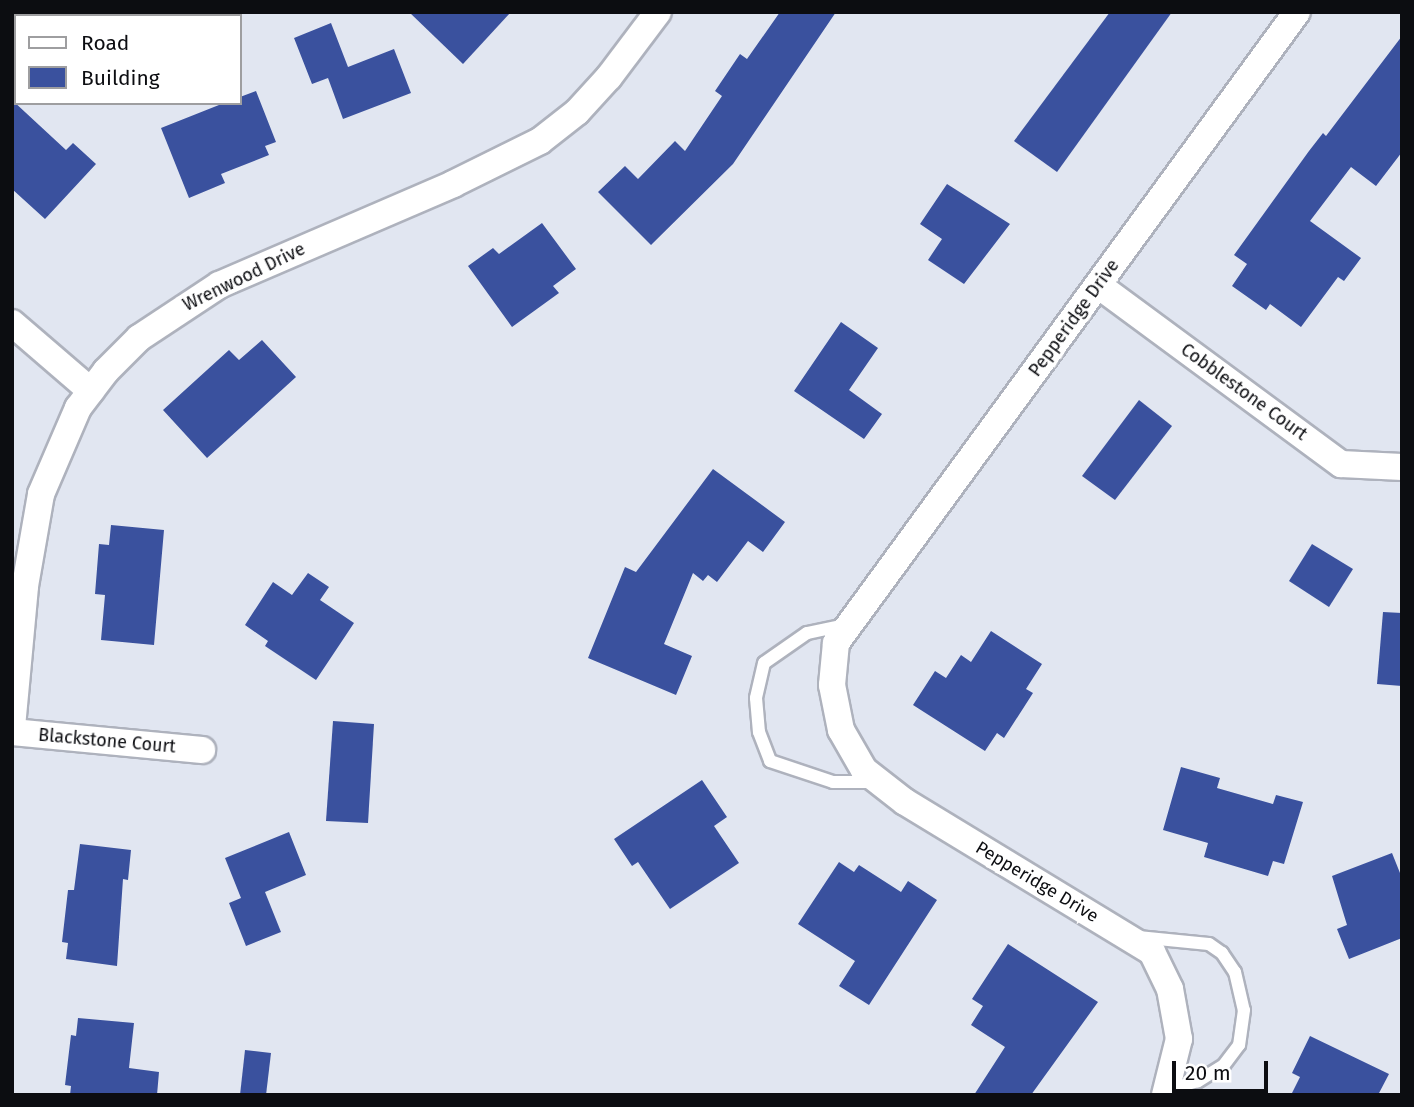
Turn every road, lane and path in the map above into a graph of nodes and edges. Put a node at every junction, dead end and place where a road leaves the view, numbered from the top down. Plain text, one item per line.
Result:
1 (658, 12) edge
2 (1297, 12) edge
3 (1098, 285) junction
4 (12, 323) edge
5 (91, 391) junction
6 (1402, 467) edge
7 (851, 624) junction
8 (12, 729) edge
9 (202, 750) dead end
10 (879, 782) junction
11 (1125, 935) junction
12 (1167, 1092) edge

1 - 5 street, Wrenwood Drive
2 - 3 street, Pepperidge Drive
3 - 6 street, Cobblestone Court
3 - 7 street, Pepperidge Drive
4 - 5 street
5 - 8 street, Wrenwood Drive
7 - 10 street, Pepperidge Drive
7 - 10 lane
8 - 9 street, Blackstone Court
10 - 11 street, Pepperidge Drive
11 - 12 street, Pepperidge Drive
11 - 12 lane, Pepperidge Drive

